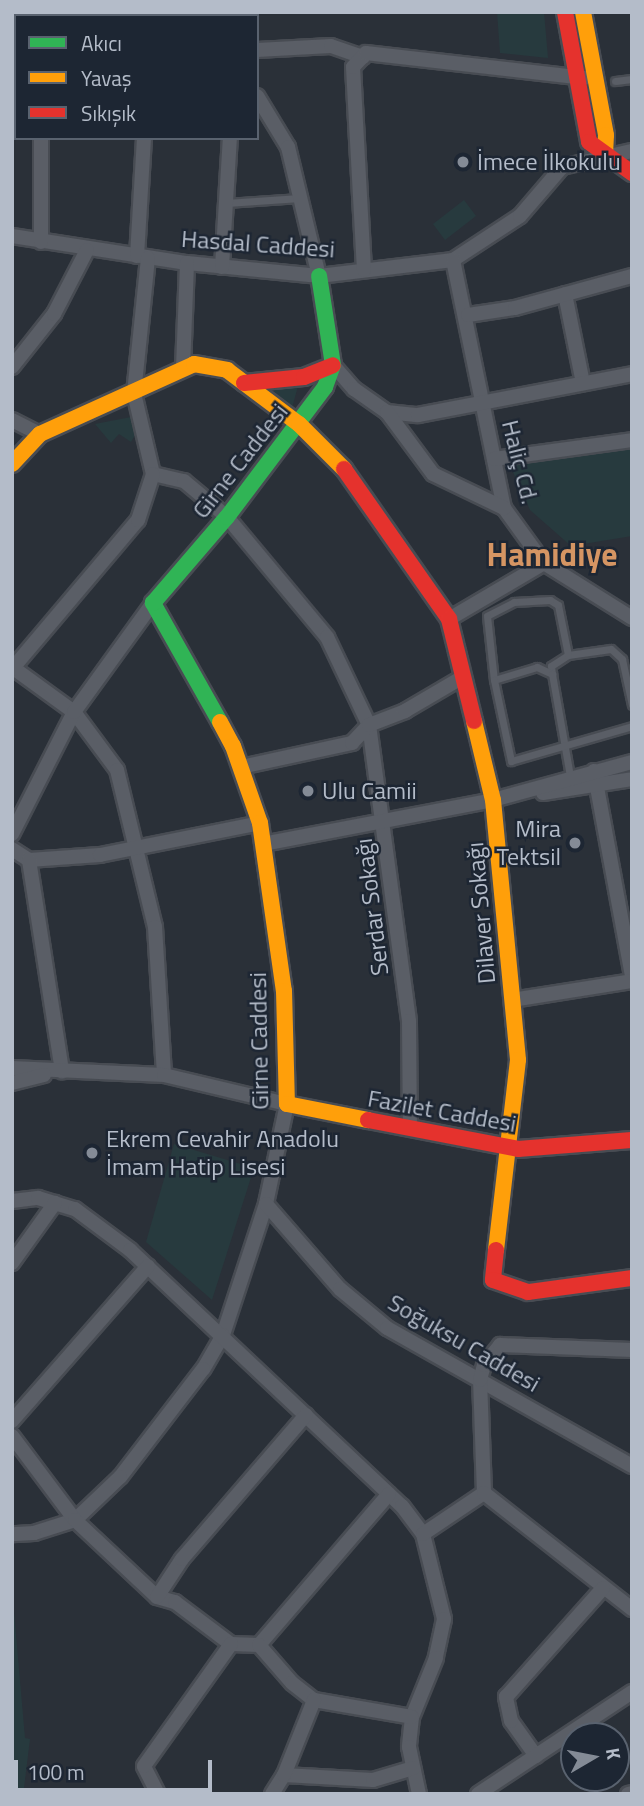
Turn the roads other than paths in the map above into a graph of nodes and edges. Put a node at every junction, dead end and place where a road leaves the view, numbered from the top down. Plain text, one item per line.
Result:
1 (565, 12) edge
2 (583, 12) edge
3 (259, 50) edge
4 (363, 57) junction
5 (595, 77) junction
6 (578, 79) junction
7 (632, 79) edge
8 (615, 81) dead end
9 (259, 99) edge
10 (41, 140) edge
11 (144, 140) edge
12 (230, 140) edge
13 (632, 152) edge
14 (605, 156) junction
15 (632, 173) edge
16 (300, 198) junction
17 (225, 203) junction
18 (12, 236) edge
19 (41, 242) junction
20 (87, 250) junction
21 (143, 257) junction
22 (453, 260) junction
23 (187, 263) junction
24 (222, 267) junction
25 (364, 270) junction
26 (319, 276) junction
27 (632, 276) edge
28 (565, 294) junction
29 (468, 315) junction
30 (333, 365) junction
31 (12, 366) edge
32 (183, 368) junction
33 (632, 373) edge
34 (244, 383) junction
35 (583, 383) junction
36 (134, 393) junction
37 (484, 405) junction
38 (387, 412) junction
39 (12, 420) edge
40 (299, 424) junction
41 (40, 433) junction
42 (632, 440) edge
43 (494, 459) junction
44 (12, 464) edge
45 (153, 474) junction
46 (504, 508) junction
47 (227, 517) junction
48 (544, 564) junction
49 (153, 603) junction
50 (632, 618) edge
51 (449, 619) junction
52 (568, 655) junction
53 (13, 668) edge
54 (552, 674) junction
55 (463, 677) junction
56 (494, 680) junction
57 (632, 705) edge
58 (74, 712) junction
59 (369, 725) junction
60 (632, 726) edge
61 (565, 748) junction
62 (632, 762) edge
63 (241, 767) junction
64 (570, 776) junction
65 (595, 778) junction
66 (632, 779) edge
67 (493, 800) junction
68 (385, 822) junction
69 (260, 823) junction
70 (12, 834) edge
71 (263, 845) junction
72 (138, 848) junction
73 (12, 849) edge
74 (29, 860) junction
75 (632, 979) edge
76 (512, 1000) junction
77 (12, 1068) edge
78 (62, 1071) junction
79 (163, 1075) junction
80 (12, 1083) edge
81 (287, 1104) junction
82 (410, 1128) junction
83 (632, 1140) edge
84 (510, 1148) junction
85 (12, 1201) edge
86 (55, 1203) junction
87 (266, 1204) junction
88 (12, 1263) edge
89 (148, 1266) junction
90 (632, 1278) edge
91 (223, 1335) junction
92 (632, 1350) edge
93 (480, 1380) junction
94 (306, 1415) junction
95 (12, 1421) edge
96 (12, 1436) edge
97 (632, 1466) edge
98 (484, 1493) junction
99 (389, 1494) junction
100 (75, 1520) junction
101 (12, 1534) edge
102 (424, 1534) junction
103 (603, 1588) junction
104 (157, 1597) junction
105 (632, 1609) edge
106 (231, 1644) junction
107 (259, 1645) junction
108 (631, 1694) edge
109 (314, 1700) junction
110 (411, 1717) junction
111 (536, 1756) junction
112 (413, 1768) junction
113 (284, 1775) junction
114 (158, 1794) edge
115 (272, 1794) edge
116 (419, 1794) edge
117 (478, 1794) edge

1 - 6 street
2 - 5 street
3 - 4 street
4 - 6 street
4 - 25 street
5 - 6 street
5 - 14 street
6 - 14 street
7 - 8 lane
9 - 16 street
10 - 19 street
11 - 21 street
12 - 17 street
13 - 14 street, Hasdal Caddesi
14 - 15 street
14 - 22 street, Hasdal Caddesi
16 - 17 lane
16 - 26 street
17 - 24 street
18 - 19 street, Hasdal Caddesi
19 - 20 street, Hasdal Caddesi
20 - 21 street, Hasdal Caddesi
20 - 31 street
21 - 23 street, Hasdal Caddesi
21 - 36 street
22 - 25 street, Hasdal Caddesi
22 - 29 street, Haliç Cd.
23 - 24 street, Hasdal Caddesi
23 - 32 street
24 - 26 street, Hasdal Caddesi
25 - 26 street, Hasdal Caddesi
26 - 30 street
27 - 28 street
28 - 29 street
28 - 35 street
29 - 37 street, Haliç Cd.
30 - 34 street
30 - 38 street
30 - 40 street, Girne Caddesi
32 - 34 street, Dilaver Sokağı
32 - 36 street
33 - 35 street
34 - 40 street, Dilaver Sokağı
35 - 37 street
36 - 41 street
36 - 45 street
37 - 38 street
37 - 43 street, Haliç Cd.
38 - 46 street
39 - 41 street
40 - 47 street, Girne Caddesi
40 - 51 street, Dilaver Sokağı
41 - 44 street
42 - 43 street
43 - 46 street, Haliç Cd.
45 - 47 street, Serdar Sokağı
45 - 53 street
46 - 48 street, Haliç Cd.
47 - 49 street, Girne Caddesi
47 - 59 street, Serdar Sokağı
48 - 50 street, Haliç Cd.
48 - 51 street
49 - 58 street
49 - 63 street, Girne Caddesi
51 - 55 street, Dilaver Sokağı
52 - 54 lane
52 - 56 lane
52 - 57 lane
53 - 58 street
54 - 56 lane
54 - 61 lane
55 - 59 street
55 - 67 street, Dilaver Sokağı
56 - 61 lane
58 - 70 street
58 - 72 street
59 - 63 street
59 - 68 street, Serdar Sokağı
60 - 61 lane
61 - 64 lane
62 - 65 street
63 - 69 street, Girne Caddesi
64 - 65 street
64 - 67 street
65 - 66 street
65 - 67 street
65 - 75 street
67 - 68 street
67 - 76 street, Dilaver Sokağı
68 - 71 street
68 - 82 street, Serdar Sokağı
69 - 71 street, Girne Caddesi
69 - 72 street
71 - 81 street, Girne Caddesi
72 - 74 street
72 - 79 street
73 - 74 street
74 - 78 street
75 - 76 street
76 - 84 street, Dilaver Sokağı
77 - 78 street
78 - 79 street
78 - 80 street
79 - 81 street
81 - 82 street, Fazilet Caddesi
81 - 87 street, Girne Caddesi
82 - 84 street, Fazilet Caddesi
83 - 84 street, Fazilet Caddesi
84 - 90 street, Dilaver Sokağı
85 - 86 street
86 - 88 street
86 - 89 street
87 - 91 street, Girne Caddesi
87 - 93 street, Soğuksu Caddesi
89 - 91 street
89 - 95 street
91 - 94 street
91 - 100 street, Girne Caddesi
92 - 93 street
93 - 97 street, Soğuksu Caddesi
93 - 98 street
94 - 99 street
94 - 104 street
96 - 100 street
98 - 102 street
98 - 103 street
99 - 102 street
99 - 107 street
100 - 101 street
100 - 104 street
102 - 110 street
103 - 105 street
103 - 111 street
104 - 106 street
106 - 107 street
106 - 114 street
107 - 109 street
108 - 111 street
109 - 110 street
109 - 113 street
110 - 112 street
111 - 117 street
112 - 113 street
112 - 116 street
113 - 115 street

